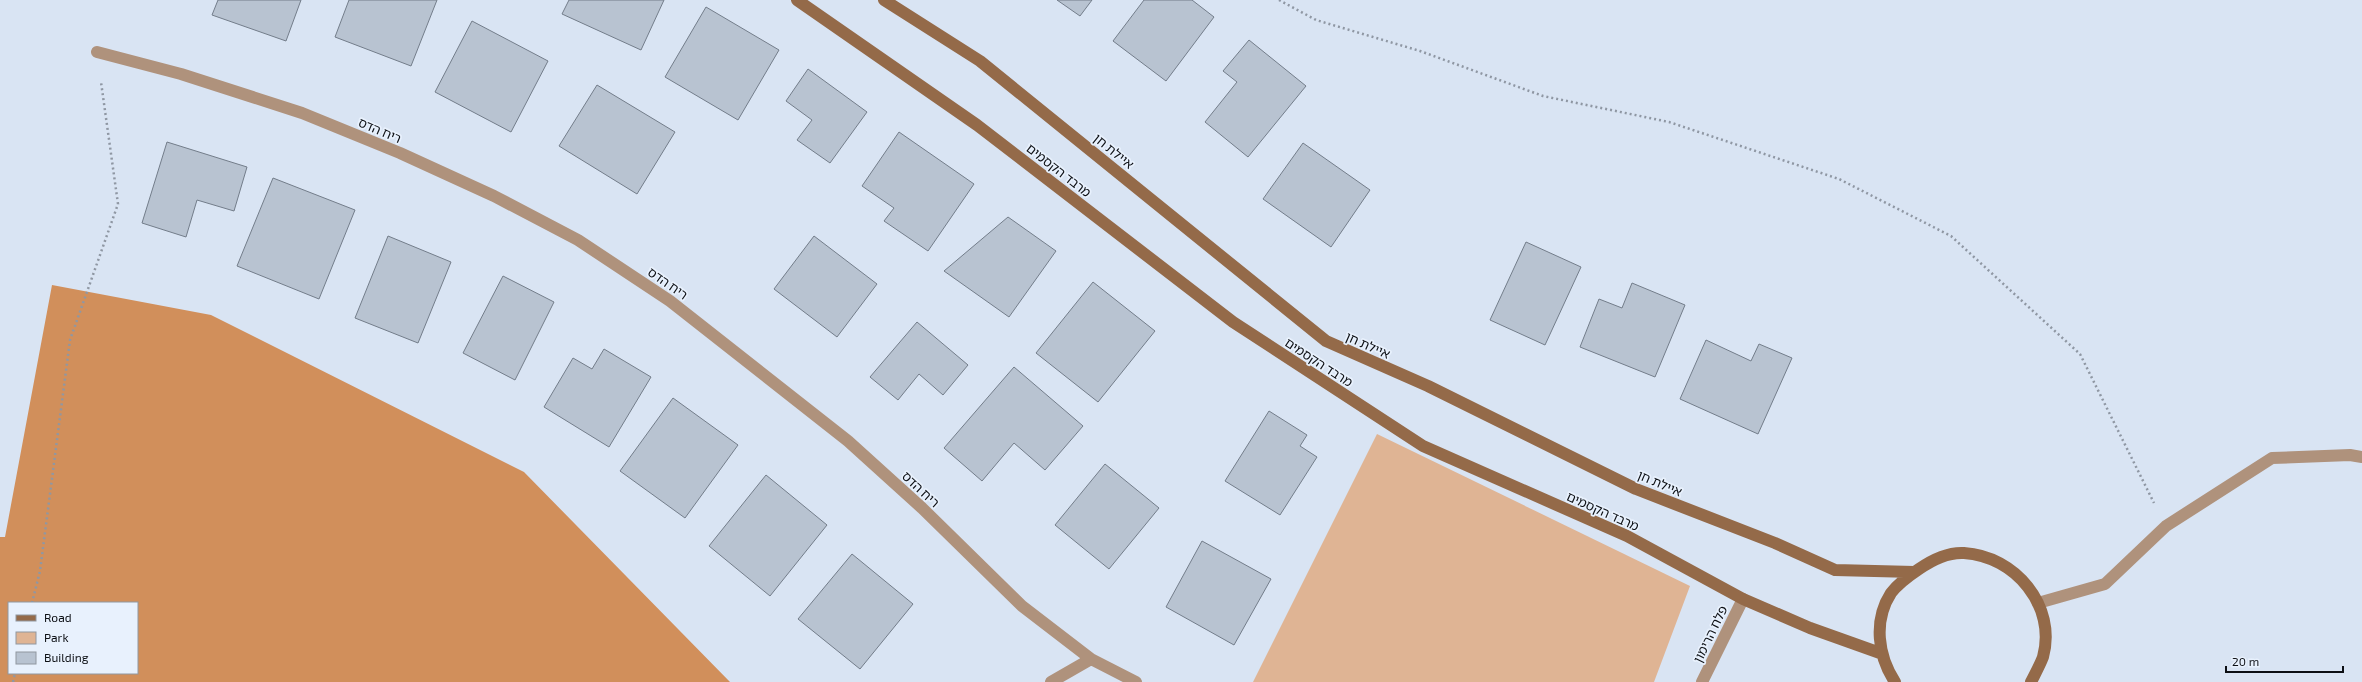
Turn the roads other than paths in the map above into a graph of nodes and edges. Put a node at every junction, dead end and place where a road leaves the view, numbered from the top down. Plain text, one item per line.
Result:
1 (796, 0) edge
2 (884, 0) edge
3 (97, 52) road end
4 (2362, 457) edge
5 (1914, 572) junction
6 (1744, 599) junction
7 (2038, 603) junction
8 (1880, 654) junction
9 (1091, 659) junction
10 (1051, 682) edge
11 (1136, 682) edge
12 (1702, 682) edge
13 (1895, 682) edge
14 (2031, 682) edge

1 - 6 street, מרבד הקסמים
2 - 5 street, איילת חן
3 - 9 street, ריח הדס
4 - 7 street
5 - 7 street
5 - 8 street
6 - 8 street, מרבד הקסמים
6 - 12 street, פלח הרימון
7 - 14 street
8 - 13 street
9 - 10 street
9 - 11 street, ריח הדס

